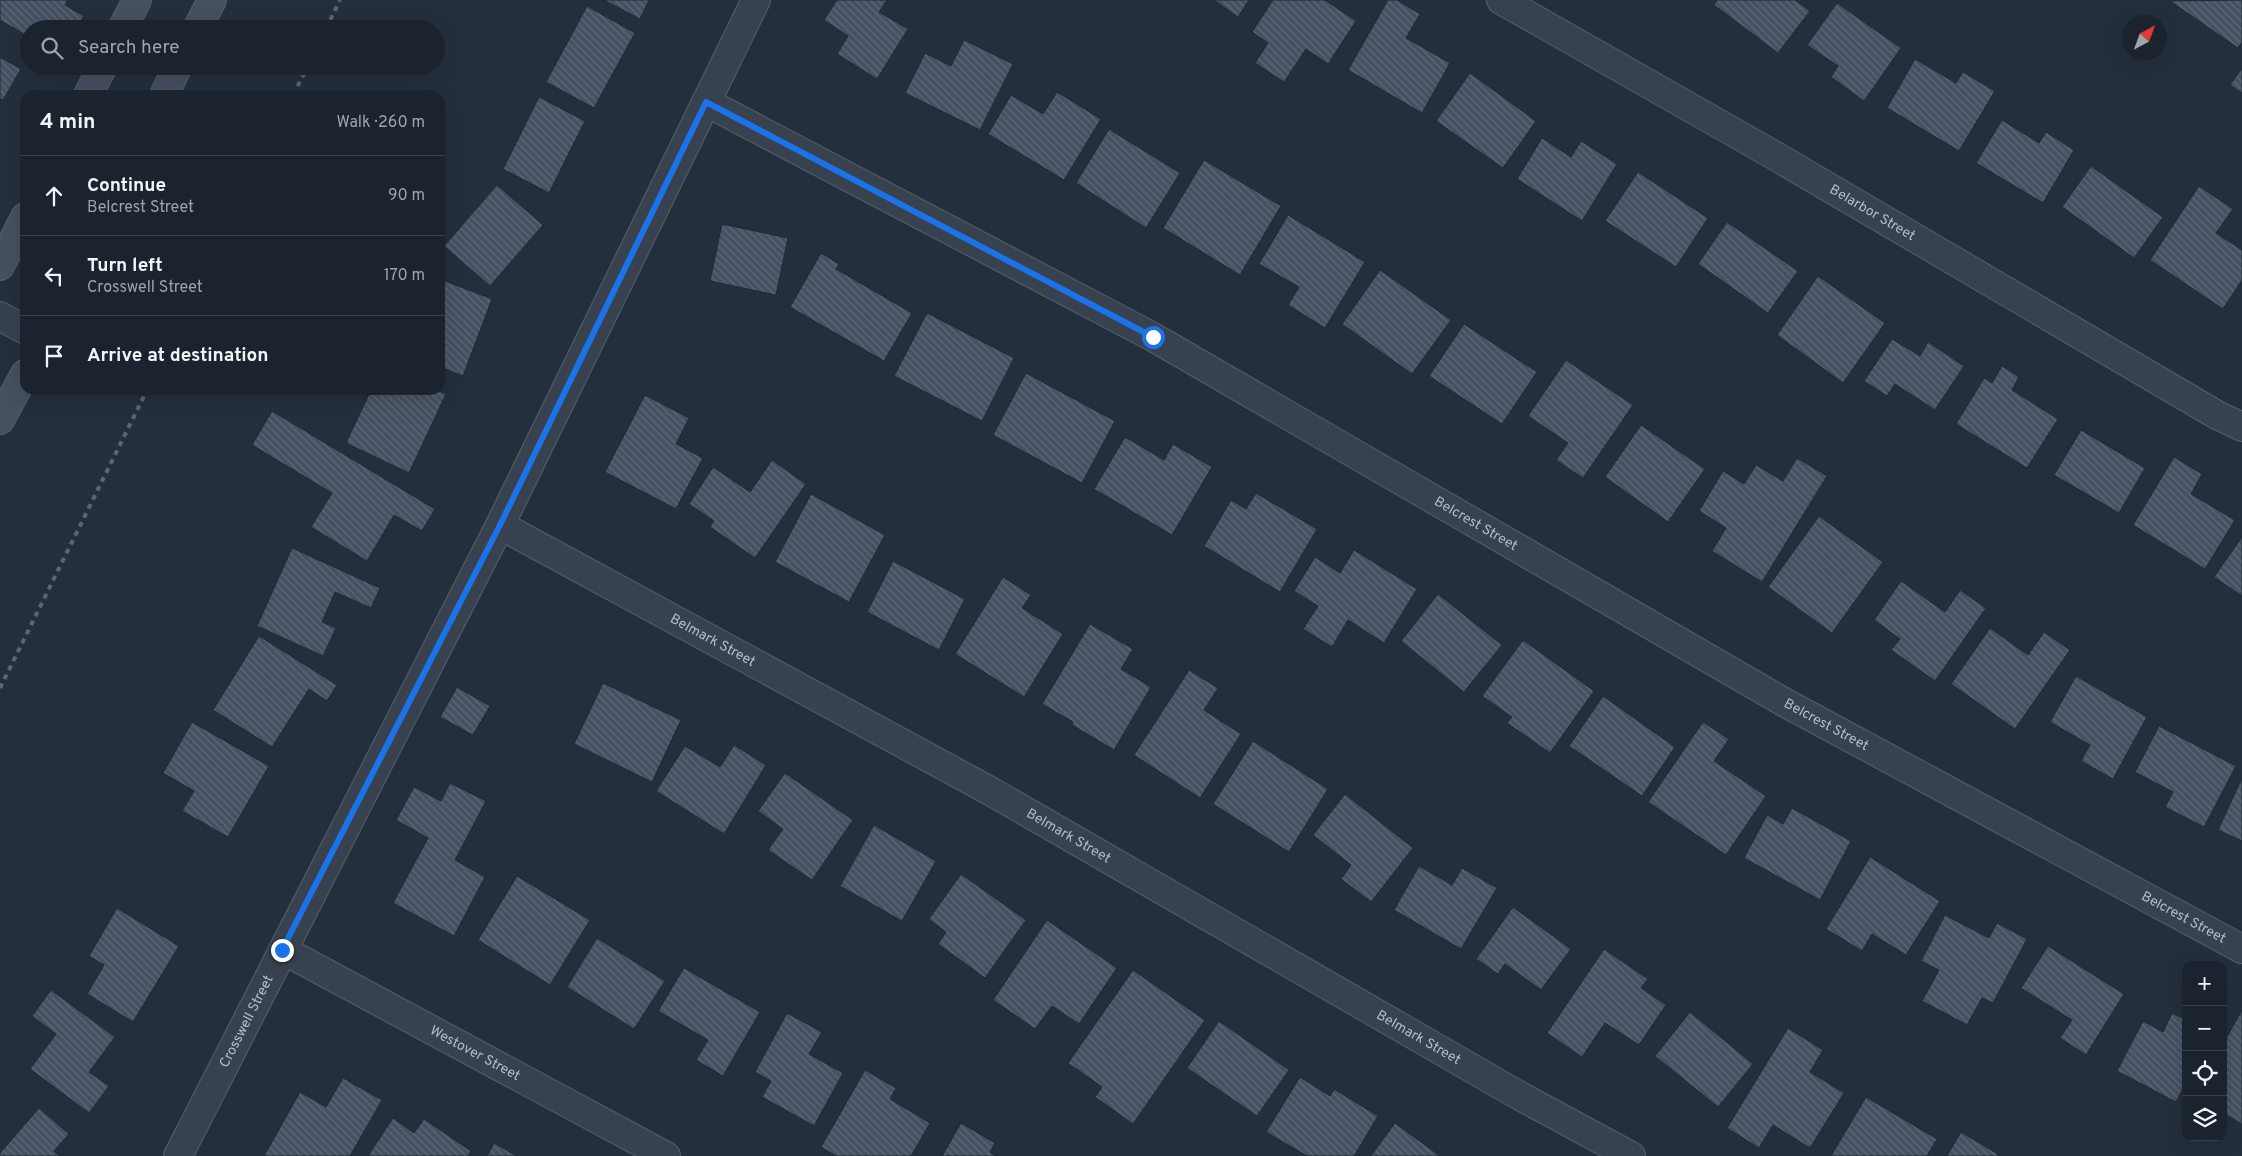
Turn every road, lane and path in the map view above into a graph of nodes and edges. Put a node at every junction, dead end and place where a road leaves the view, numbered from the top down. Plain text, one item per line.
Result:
1 (136, 0) edge
2 (212, 0) edge
3 (756, 0) edge
4 (1501, 0) edge
5 (126, 20) edge
6 (202, 20) edge
7 (98, 75) edge
8 (174, 75) edge
9 (90, 90) edge
10 (166, 90) edge
11 (706, 102) junction
12 (20, 227) edge
13 (0, 266) edge
14 (0, 316) edge
15 (20, 327) edge
16 (20, 383) edge
17 (0, 420) edge
18 (2242, 427) edge
19 (500, 525) junction
20 (2242, 949) edge
21 (282, 950) junction
22 (178, 1156) edge
23 (666, 1156) edge
24 (1631, 1156) edge

1 - 5 main road
2 - 6 main road
3 - 11 street, Crosswell Street
4 - 18 street, Belarbor Street
7 - 9 main road
8 - 10 main road
11 - 19 street, Crosswell Street
11 - 20 street, Belcrest Street
12 - 13 main road
14 - 15 street
16 - 17 main road
19 - 21 street, Crosswell Street
19 - 24 street, Belmark Street
21 - 22 street, Crosswell Street
21 - 23 street, Westover Street

